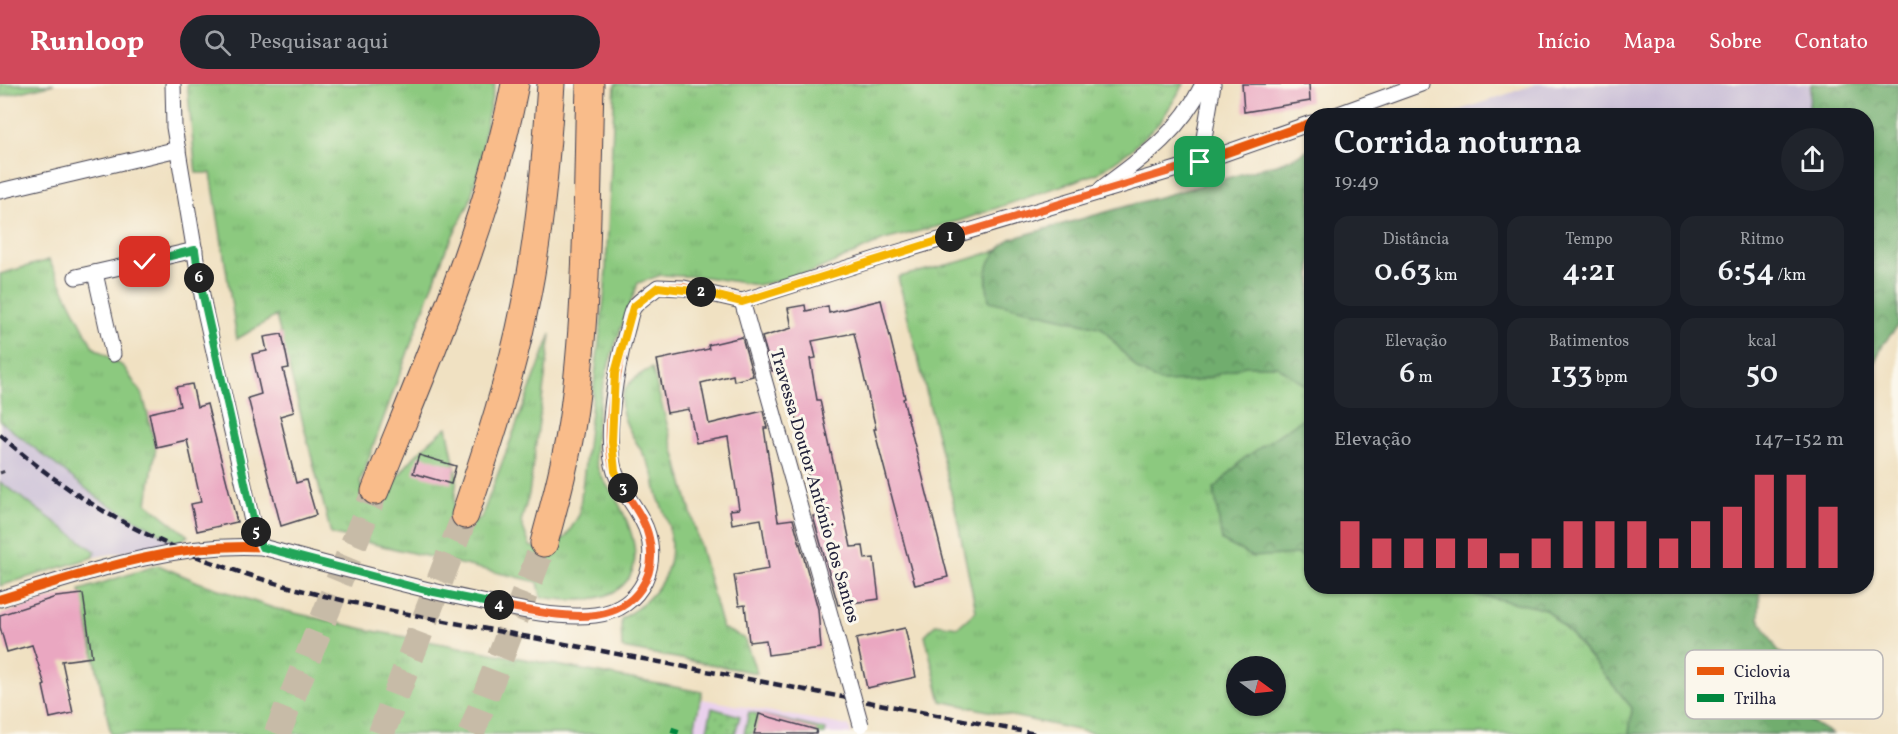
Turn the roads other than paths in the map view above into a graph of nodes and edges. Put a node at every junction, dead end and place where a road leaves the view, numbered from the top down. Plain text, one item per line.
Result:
1 (173, 84) edge
2 (515, 84) edge
3 (551, 84) edge
4 (590, 84) edge
5 (1203, 84) edge
6 (1213, 84) edge
7 (1421, 84) edge
8 (1384, 90) edge
9 (1349, 108) edge
10 (1304, 125) edge
11 (178, 148) junction
12 (1200, 162) junction
13 (0, 191) edge
14 (1095, 195) junction
15 (195, 250) junction
16 (95, 273) junction
17 (76, 278) dead end
18 (742, 302) junction
19 (113, 354) dead end
20 (375, 491) tunnel mouth
21 (465, 515) tunnel mouth
22 (544, 543) tunnel mouth
23 (262, 547) junction
24 (0, 599) edge
25 (862, 730) edge

1 - 11 street
2 - 20 highway
3 - 21 highway
4 - 22 highway
5 - 14 street
6 - 12 street
7 - 8 street
8 - 9 street
10 - 12 street
11 - 13 street
11 - 15 street
12 - 14 street
14 - 18 street
15 - 16 street
15 - 23 street
16 - 17 street
16 - 19 street
18 - 23 street
18 - 25 street, Travessa Doutor António dos Santos, bridge
23 - 24 street

